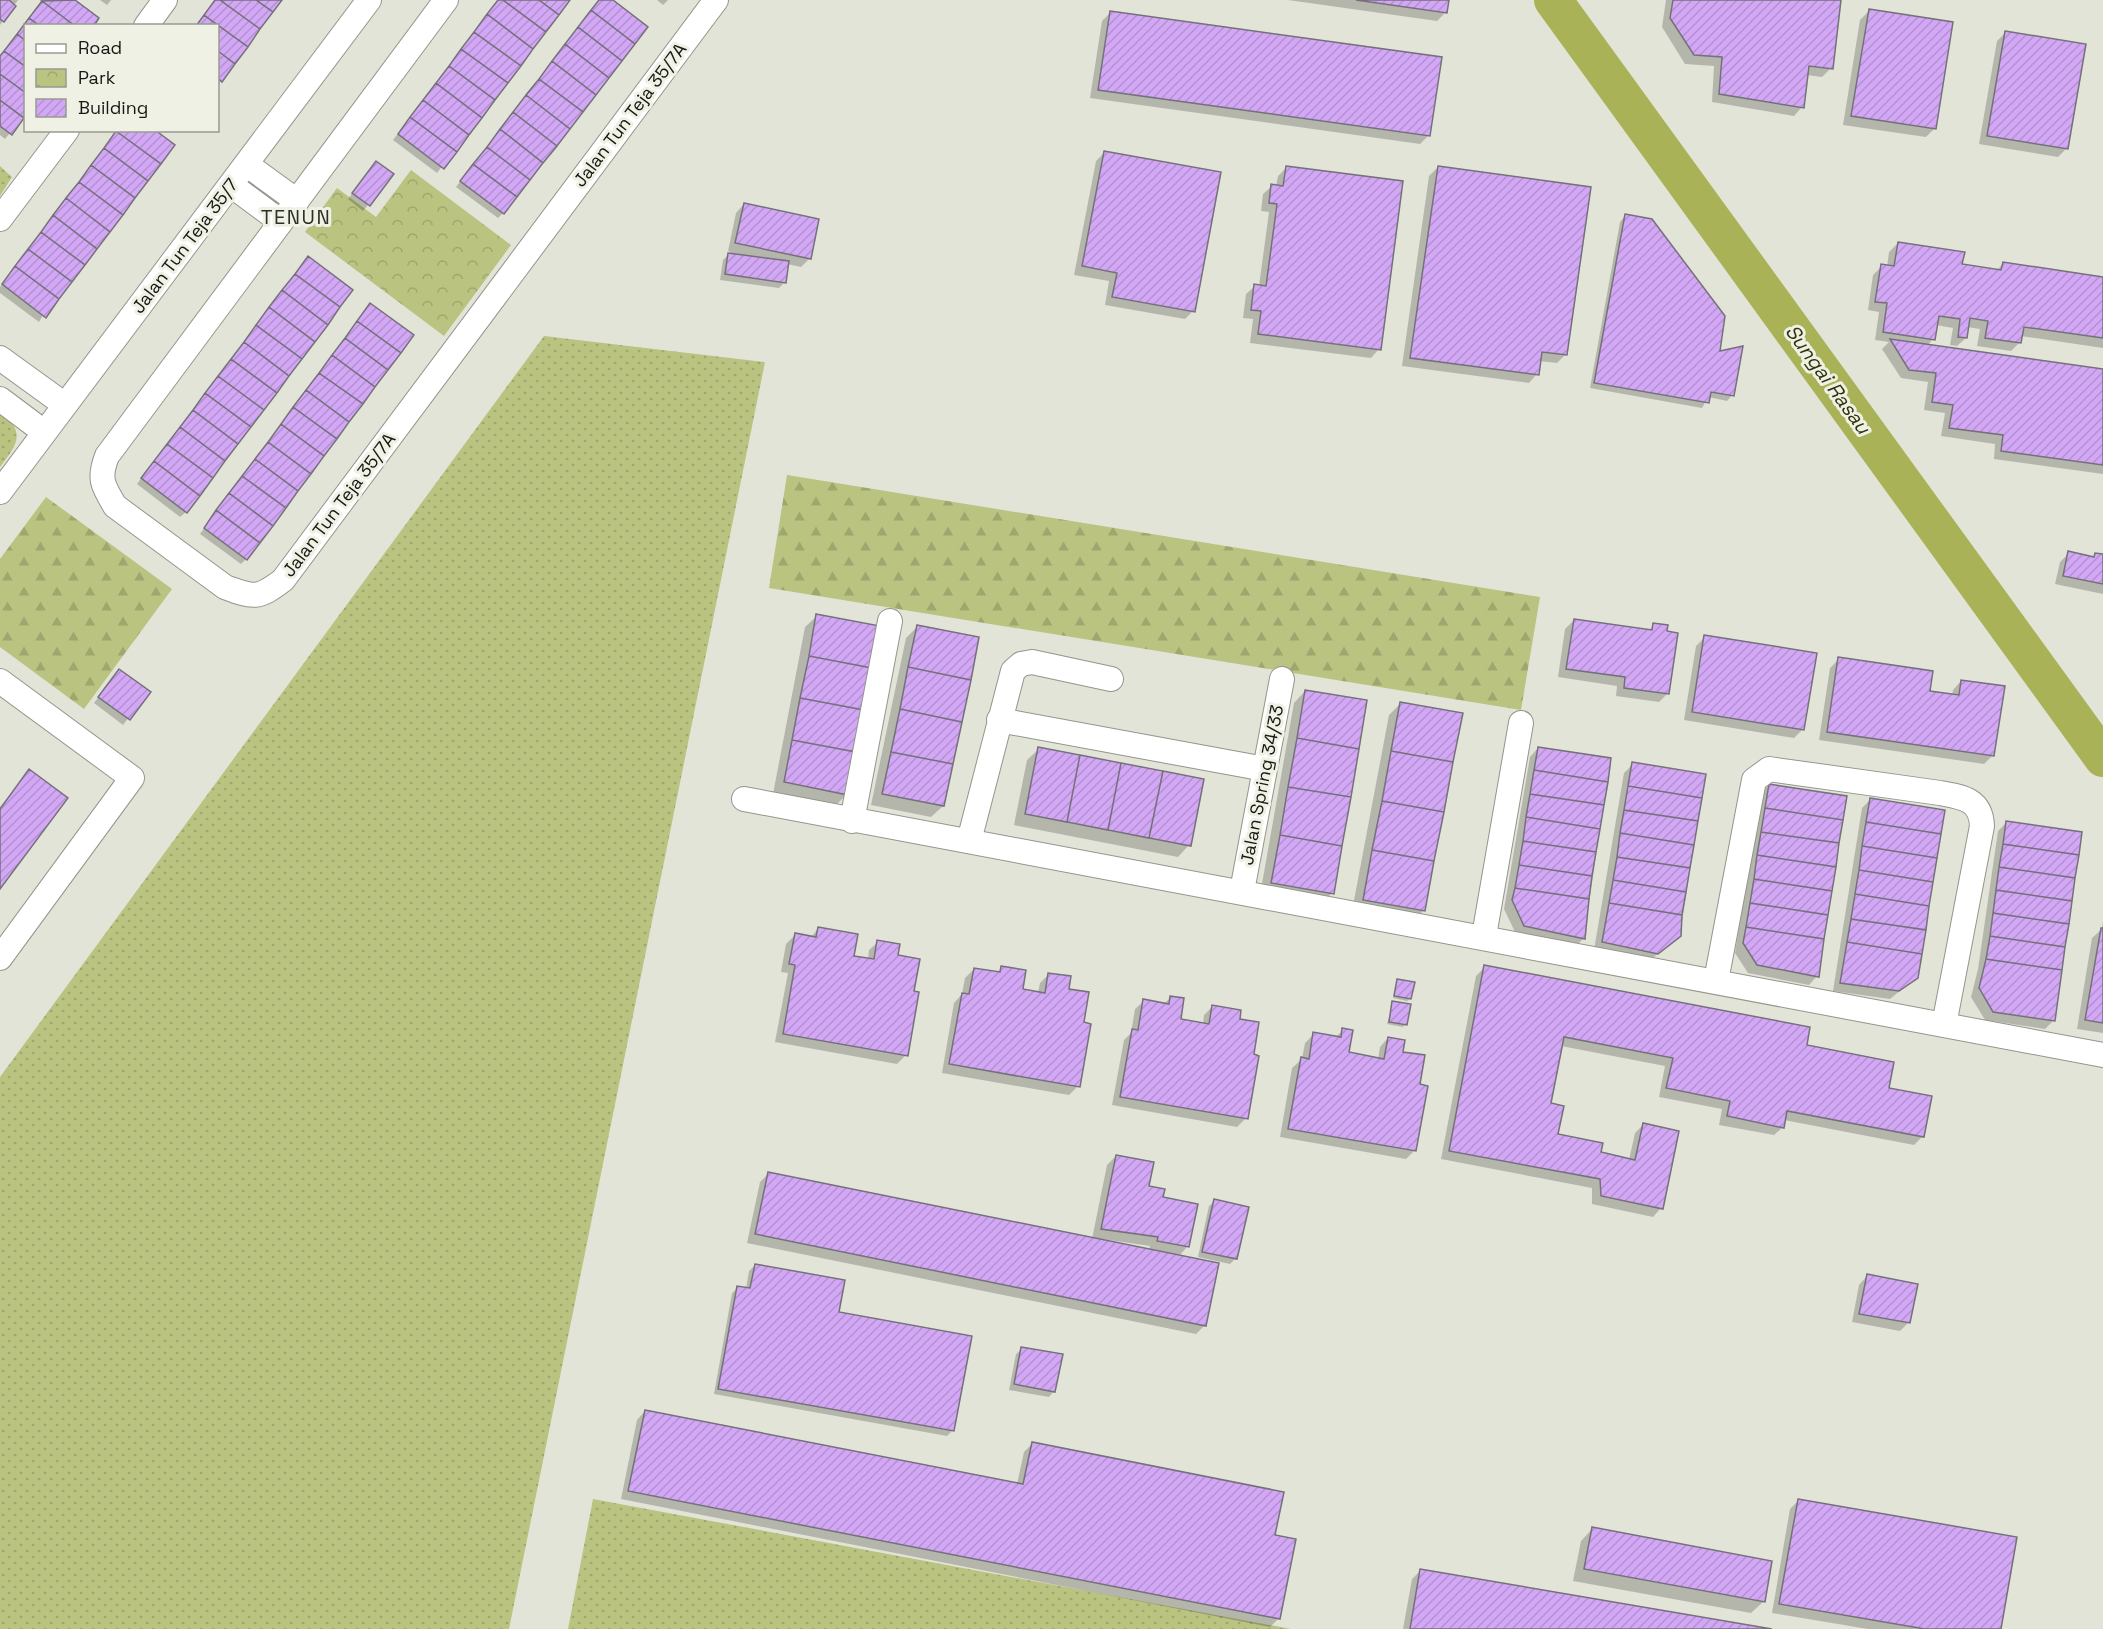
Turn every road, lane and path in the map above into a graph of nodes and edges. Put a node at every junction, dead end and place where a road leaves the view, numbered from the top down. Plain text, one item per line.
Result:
1 (165, 0) edge
2 (369, 0) edge
3 (446, 0) edge
4 (716, 0) edge
5 (147, 24) edge
6 (65, 132) edge
7 (246, 164) junction
8 (231, 185) junction
9 (297, 201) junction
10 (0, 219) edge
11 (280, 222) junction
12 (0, 358) edge
13 (0, 399) edge
14 (65, 405) junction
15 (44, 432) junction
16 (0, 492) edge
17 (890, 621) dead end
18 (1110, 679) dead end
19 (1282, 679) dead end
20 (0, 681) edge
21 (999, 720) junction
22 (1521, 723) dead end
23 (1265, 769) junction
24 (744, 799) dead end
25 (852, 821) junction
26 (969, 841) junction
27 (1242, 891) junction
28 (1484, 936) junction
29 (0, 958) edge
30 (1716, 981) junction
31 (1944, 1025) junction
32 (2103, 1055) edge

1 - 5 street
2 - 7 street, Jalan Tun Teja 35/7
3 - 9 street, Jalan Tun Teja 35/7A
4 - 11 street, Jalan Tun Teja 35/7A
6 - 10 street
7 - 8 street, Jalan Tun Teja 35/7
7 - 9 street
8 - 11 street
8 - 14 street, Jalan Tun Teja 35/7
9 - 11 street, Jalan Tun Teja 35/7A
12 - 14 street
13 - 15 street
14 - 15 street, Jalan Tun Teja 35/7
15 - 16 street, Jalan Tun Teja 35/7
17 - 25 street
18 - 21 street
19 - 23 street, Jalan Spring 34/33
20 - 29 street
21 - 23 street
21 - 26 street
22 - 28 street
23 - 27 street, Jalan Spring 34/33
24 - 25 street
25 - 26 street
26 - 27 street
27 - 28 street
28 - 30 street
30 - 31 street
30 - 31 street
31 - 32 street

